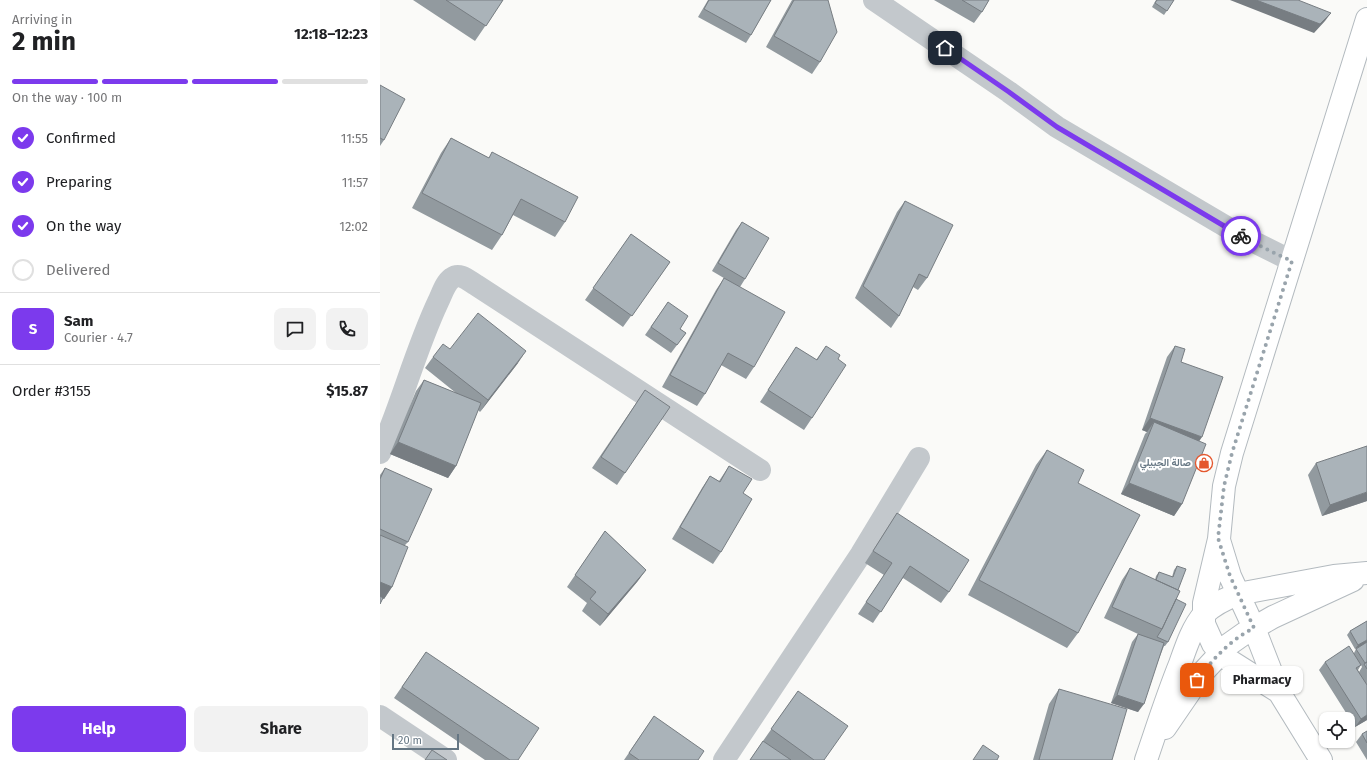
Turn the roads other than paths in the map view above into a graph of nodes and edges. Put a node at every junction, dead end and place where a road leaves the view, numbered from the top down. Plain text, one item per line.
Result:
1 (874, 0) edge
2 (1367, 20) edge
3 (1292, 261) junction
4 (380, 453) edge
5 (919, 458) dead end
6 (760, 470) dead end
7 (1218, 538) junction
8 (1367, 573) edge
9 (1238, 594) junction
10 (1203, 615) junction
11 (1254, 628) junction
12 (1220, 653) junction
13 (1279, 692) junction
14 (380, 716) edge
15 (1147, 759) edge
16 (446, 760) edge
17 (724, 760) edge
18 (1321, 760) edge

1 - 3 street
2 - 3 main road
3 - 7 main road
4 - 6 street
5 - 17 street
7 - 9 main road
7 - 10 main road
8 - 9 main road
8 - 11 main road
9 - 10 main road
9 - 11 main road
10 - 12 main road
10 - 15 main road
11 - 12 main road
11 - 13 main road
12 - 13 main road
12 - 15 main road
13 - 18 main road
14 - 16 street

